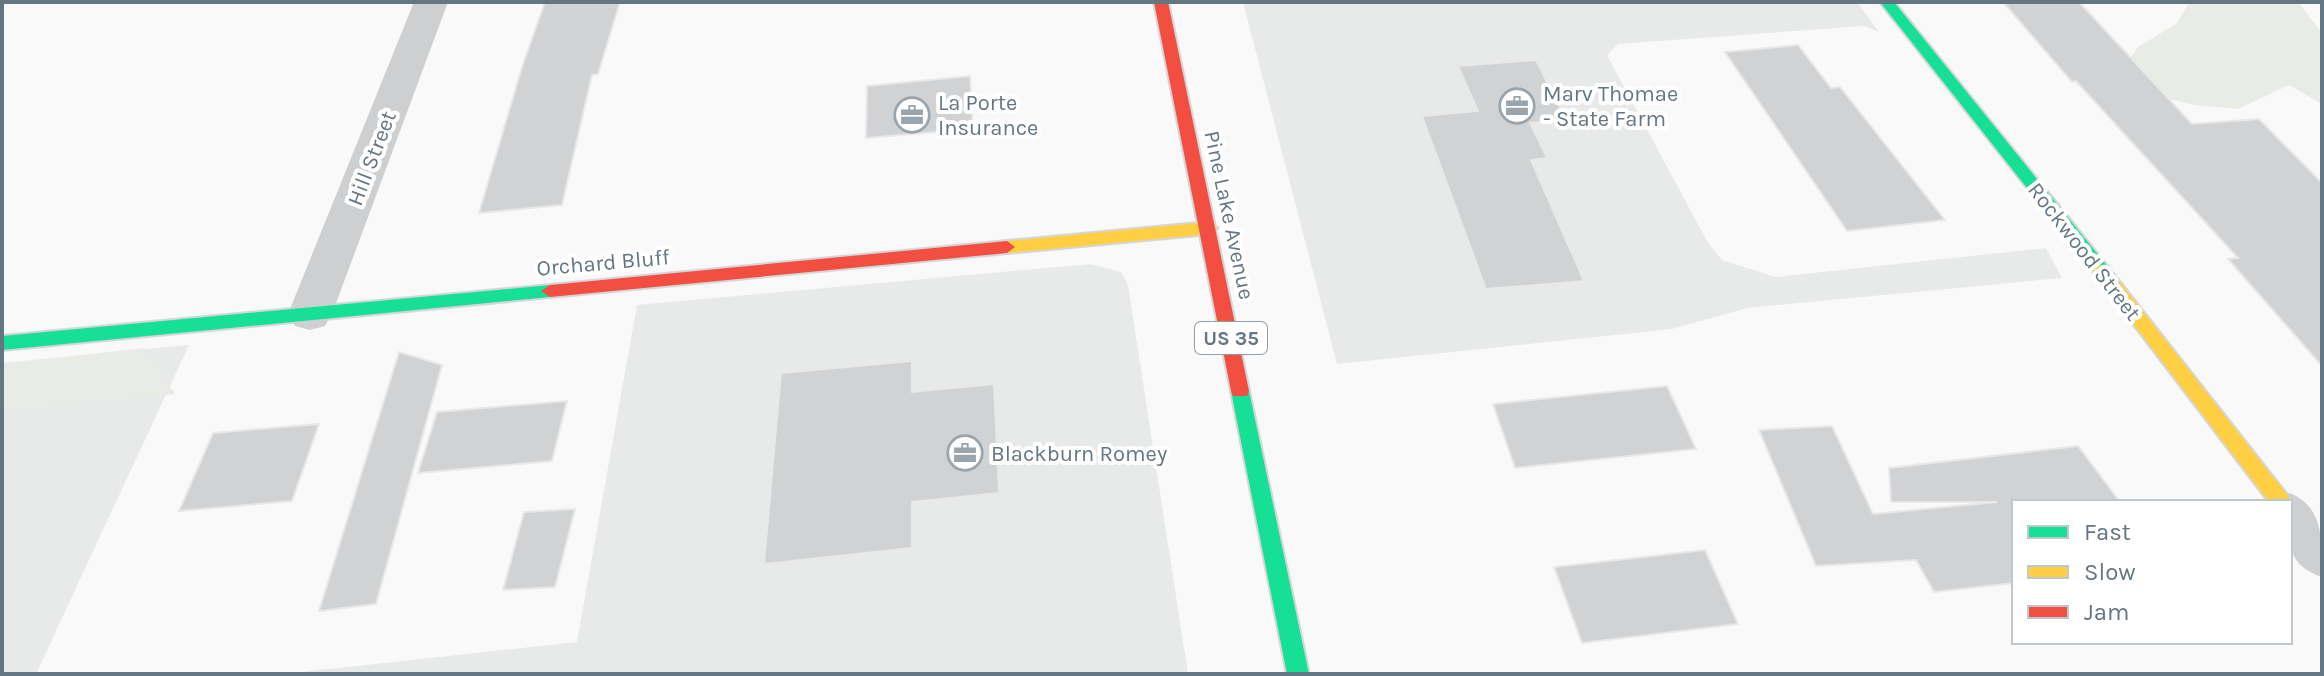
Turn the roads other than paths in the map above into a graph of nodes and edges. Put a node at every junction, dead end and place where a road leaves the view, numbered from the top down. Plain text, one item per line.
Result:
1 (431, 2) edge
2 (1161, 2) edge
3 (1887, 2) edge
4 (1209, 228) junction
5 (310, 314) junction
6 (2, 343) edge
7 (2279, 500) edge
8 (2292, 517) edge
9 (2322, 555) edge
10 (1298, 674) edge

1 - 5 street, Hill Street
2 - 4 street, Pine Lake Avenue / US 35
3 - 7 street, Rockwood Street
4 - 5 street, Orchard Bluff
4 - 10 street, Pine Lake Avenue / US 35
5 - 6 street, Orchard Bluff
8 - 9 street

